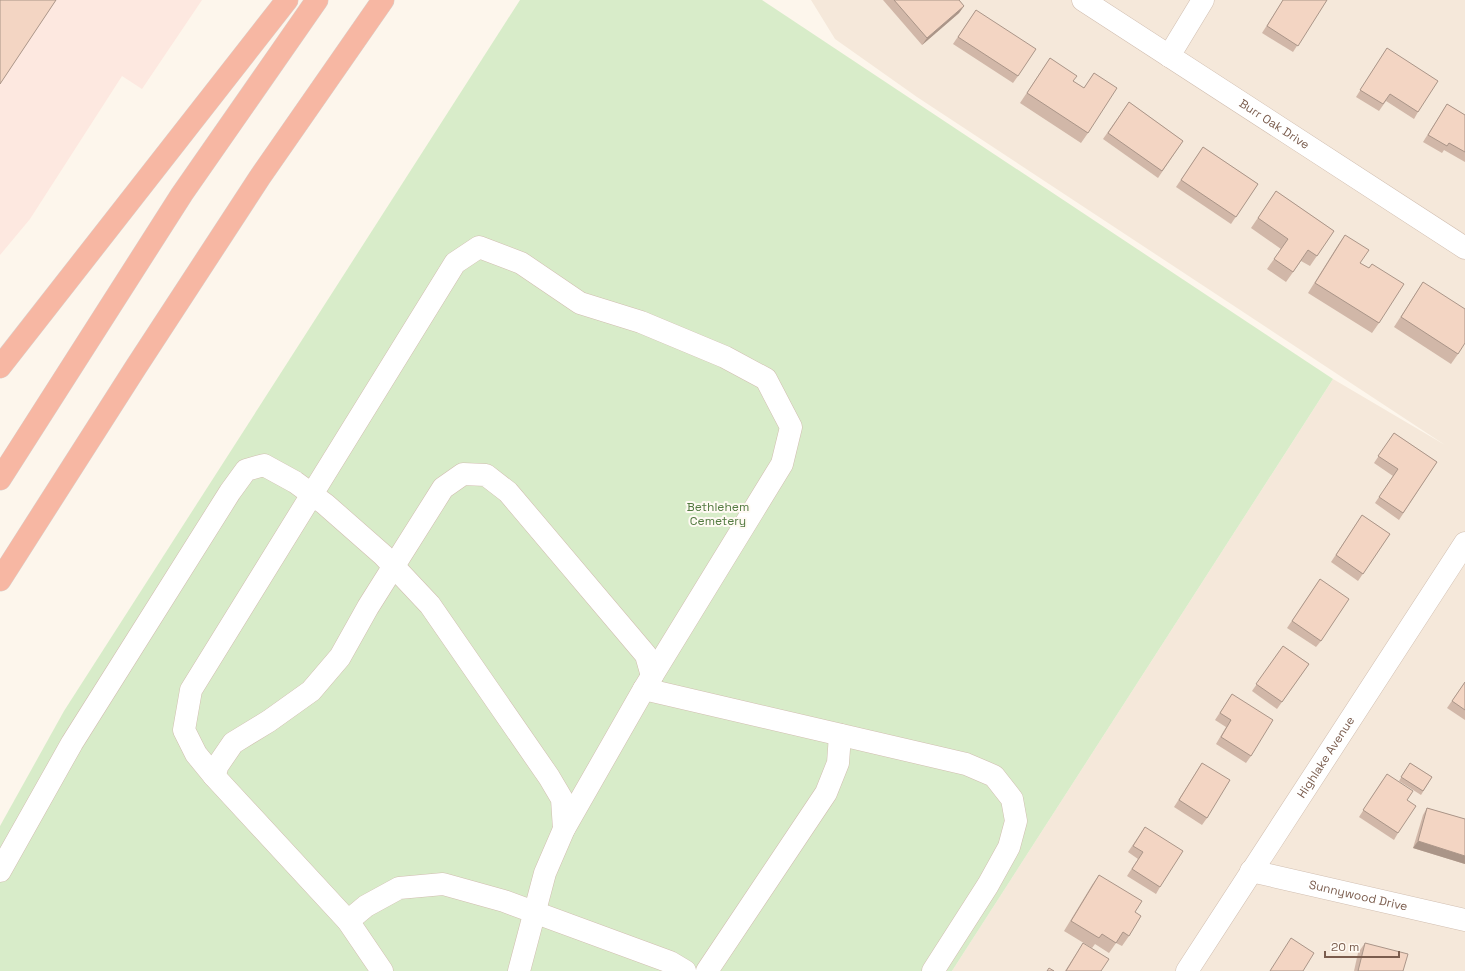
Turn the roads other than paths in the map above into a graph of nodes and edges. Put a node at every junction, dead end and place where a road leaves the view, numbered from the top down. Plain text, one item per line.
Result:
1 (287, 0) edge
2 (317, 0) edge
3 (383, 0) edge
4 (1084, 0) edge
5 (1203, 0) edge
6 (1169, 56) junction
7 (1465, 248) edge
8 (0, 367) edge
9 (0, 479) edge
10 (312, 494) junction
11 (1465, 543) edge
12 (394, 566) junction
13 (0, 580) edge
14 (648, 682) junction
15 (840, 735) junction
16 (214, 776) junction
17 (564, 829) junction
18 (0, 871) edge
19 (1251, 871) junction
20 (535, 911) junction
21 (1465, 920) edge
22 (348, 921) junction
23 (382, 971) edge
24 (519, 971) edge
25 (686, 971) edge
26 (707, 971) edge
27 (933, 971) edge
28 (1187, 971) edge

1 - 8 highway
2 - 9 highway
3 - 13 highway
4 - 6 street, Burr Oak Drive
5 - 6 street
6 - 7 street, Burr Oak Drive
10 - 12 street
10 - 14 street
10 - 16 street
10 - 18 street
11 - 19 street, Highlake Avenue
12 - 14 street
12 - 16 street
12 - 17 street
14 - 15 street
14 - 17 street
15 - 26 street
15 - 27 street
16 - 22 street
17 - 20 street
19 - 21 street, Sunnywood Drive
19 - 28 street, Highlake Avenue
20 - 22 street
20 - 24 street
20 - 25 street
22 - 23 street

